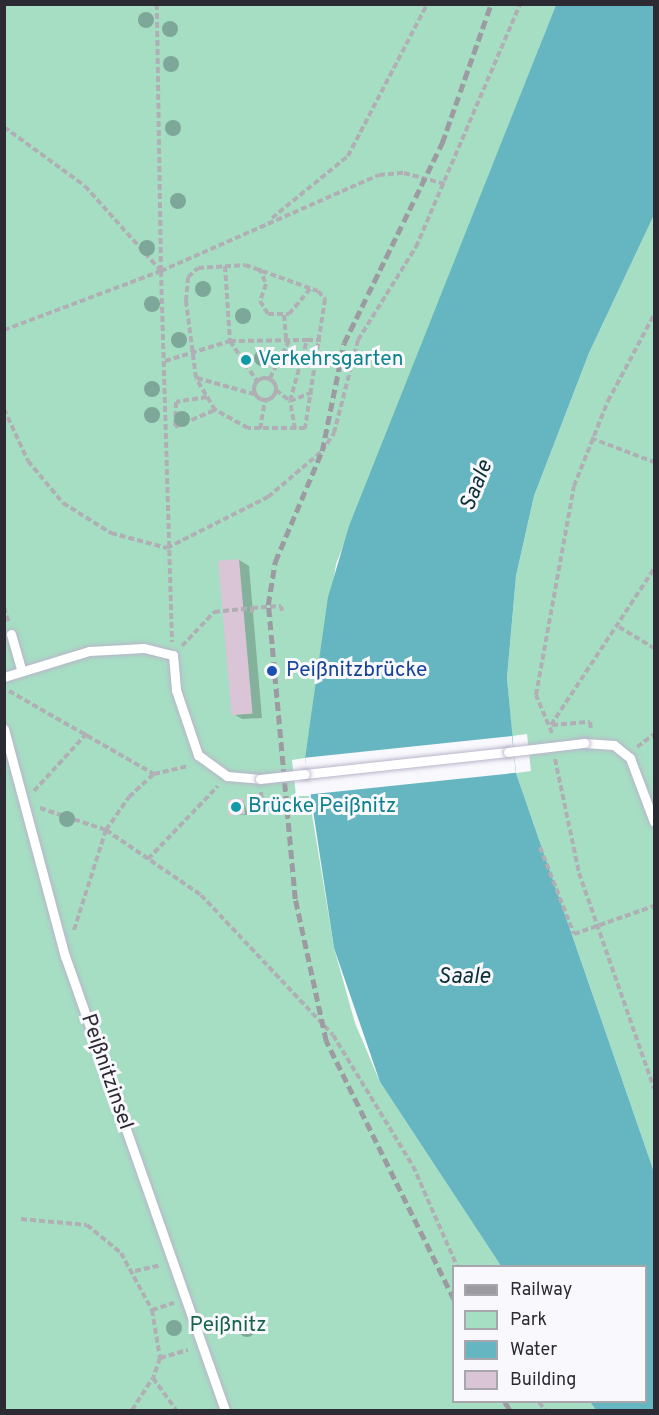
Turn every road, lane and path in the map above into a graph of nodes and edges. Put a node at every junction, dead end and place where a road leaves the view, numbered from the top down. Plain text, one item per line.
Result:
1 (157, 4) edge
2 (428, 4) edge
3 (520, 4) edge
4 (4, 127) edge
5 (445, 184) junction
6 (267, 222) junction
7 (225, 266) junction
8 (259, 267) junction
9 (161, 271) junction
10 (311, 288) junction
11 (284, 315) junction
12 (654, 315) edge
13 (4, 330) edge
14 (307, 340) junction
15 (321, 340) junction
16 (230, 341) junction
17 (288, 341) junction
18 (190, 351) junction
19 (165, 361) junction
20 (196, 378) junction
21 (270, 378) junction
22 (257, 381) junction
23 (276, 390) junction
24 (314, 392) junction
25 (254, 394) junction
26 (207, 397) junction
27 (265, 400) junction
28 (290, 401) junction
29 (4, 409) edge
30 (215, 410) junction
31 (260, 429) junction
32 (295, 429) junction
33 (591, 438) junction
34 (654, 462) edge
35 (167, 548) junction
36 (654, 569) edge
37 (282, 611) dead end
38 (619, 627) junction
39 (11, 634) dead end
40 (654, 648) edge
41 (173, 655) junction
42 (21, 669) junction
43 (4, 677) edge
44 (4, 689) edge
45 (575, 723) dead end
46 (551, 725) junction
47 (4, 729) edge
48 (88, 732) junction
49 (654, 734) edge
50 (627, 754) junction
51 (204, 762) junction
52 (154, 774) junction
53 (227, 776) junction
54 (260, 779) junction
55 (23, 802) junction
56 (280, 807) dead end
57 (654, 822) edge
58 (106, 830) junction
59 (540, 847) dead end
60 (148, 859) junction
61 (654, 906) edge
62 (597, 922) junction
63 (65, 956) junction
64 (654, 1088) edge
65 (21, 1219) dead end
66 (172, 1262) junction
67 (456, 1265) edge
68 (135, 1272) junction
69 (186, 1300) junction
70 (152, 1310) junction
71 (202, 1346) junction
72 (160, 1358) junction
73 (153, 1378) junction
74 (132, 1410) edge
75 (176, 1410) edge
76 (225, 1410) edge

1 - 9 path
2 - 6 path
3 - 5 path
4 - 9 path
5 - 6 path
5 - 35 path
6 - 9 path
7 - 8 path
7 - 16 path
7 - 18 path
8 - 10 path
8 - 11 path
9 - 13 path
9 - 19 path
10 - 11 path
10 - 15 path
11 - 17 path
12 - 33 path
14 - 15 path
14 - 17 path
14 - 28 path
15 - 24 path
16 - 17 path
16 - 18 path
16 - 22 path
17 - 21 path
18 - 19 path
18 - 20 path
19 - 35 path
20 - 25 path
20 - 26 path
21 - 22 path
21 - 23 path
22 - 25 path
23 - 27 path
23 - 28 path
24 - 28 path
24 - 32 path
25 - 27 path
26 - 30 path
26 - 30 path
27 - 31 path
28 - 32 path
29 - 35 path
30 - 31 path
31 - 32 path
33 - 34 path
33 - 46 path
35 - 41 path
36 - 38 path
37 - 41 path
38 - 40 path
38 - 46 path
39 - 42 lane
41 - 42 lane
41 - 51 lane
42 - 43 lane
44 - 48 path
45 - 46 path
46 - 62 path
47 - 55 lane, Peißnitzinsel
48 - 52 path
48 - 55 path
49 - 50 path
50 - 54 lane, bridge
50 - 57 lane
51 - 52 path
51 - 53 lane
52 - 58 path
53 - 54 lane
53 - 60 path
54 - 56 path
55 - 58 path
55 - 63 lane, Peißnitzinsel
58 - 60 path
58 - 63 path
59 - 62 path
60 - 67 path
61 - 62 path
62 - 64 path
63 - 66 lane, Peißnitzinsel
65 - 68 path
66 - 68 path
66 - 69 lane, Peißnitzinsel
68 - 70 path
69 - 70 path
69 - 71 lane, Peißnitzinsel
70 - 72 path
71 - 72 path
71 - 76 lane, Peißnitzinsel
72 - 73 path
73 - 74 path
73 - 75 path

